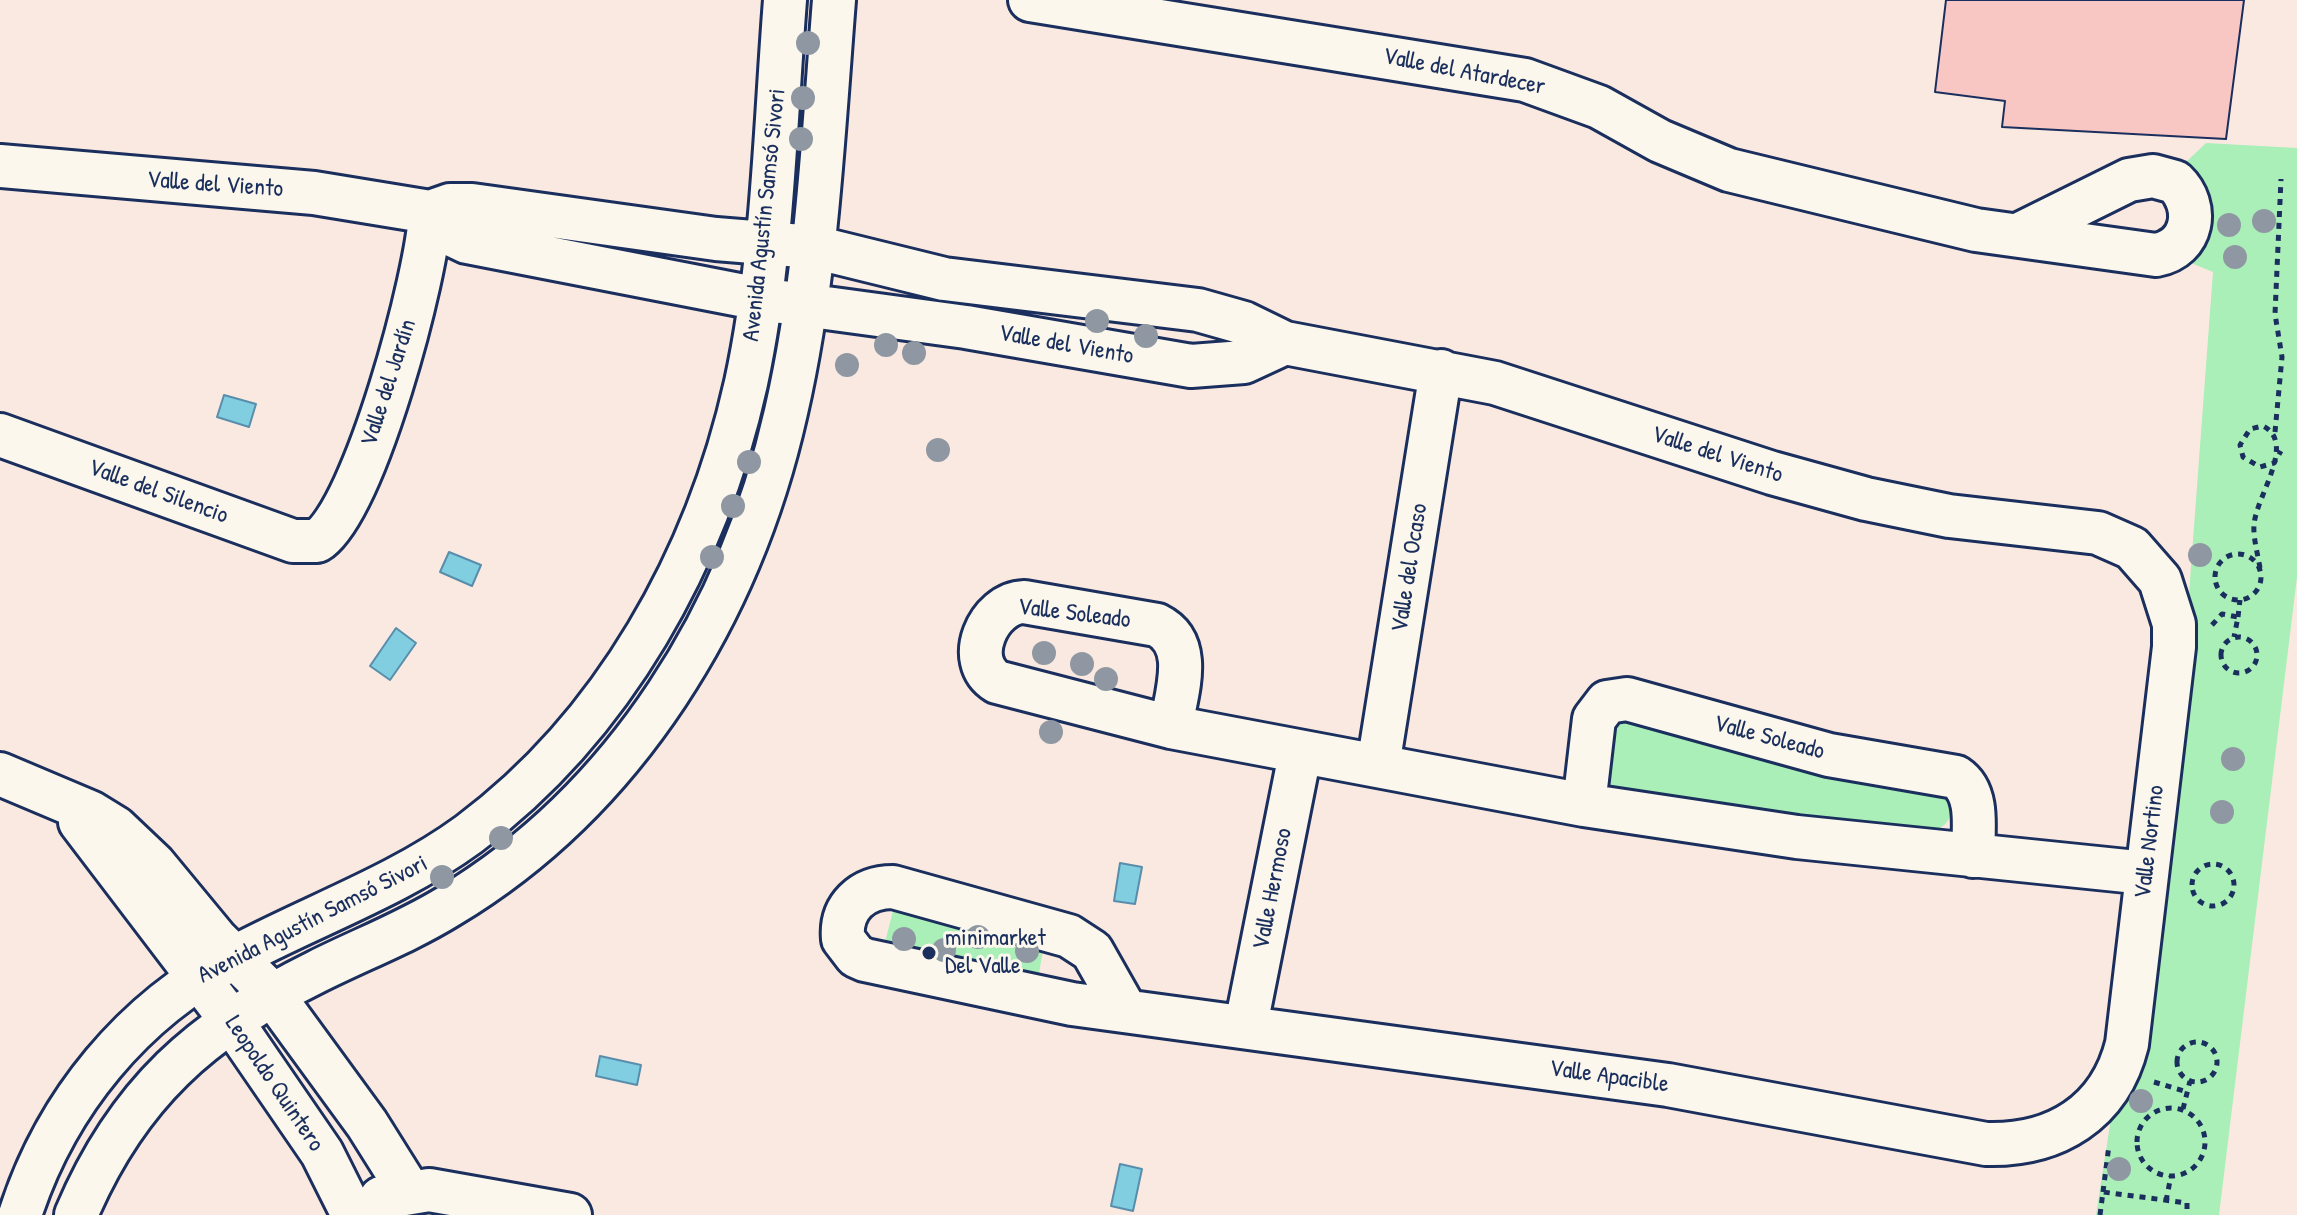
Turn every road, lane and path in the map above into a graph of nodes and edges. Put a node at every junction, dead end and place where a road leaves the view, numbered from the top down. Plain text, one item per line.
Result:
1 (785, 0) edge
2 (834, 0) edge
3 (1030, 0) edge
4 (0, 166) edge
5 (2281, 179) dead end
6 (430, 212) junction
7 (2020, 234) dead end
8 (716, 239) junction
9 (767, 244) junction
10 (814, 247) junction
11 (869, 262) junction
12 (993, 285) junction
13 (708, 288) junction
14 (760, 299) junction
15 (806, 307) junction
16 (860, 313) junction
17 (986, 331) junction
18 (1285, 343) junction
19 (1441, 371) junction
20 (2275, 432) junction
21 (0, 435) edge
22 (2281, 451) junction
23 (317, 541) joint
24 (2147, 561) joint
25 (2260, 568) junction
26 (2240, 600) junction
27 (2238, 617) dead end
28 (2255, 663) joint
29 (1171, 727) junction
30 (1300, 754) junction
31 (1378, 766) junction
32 (0, 774) edge
33 (62, 801) junction
34 (1584, 805) junction
35 (1973, 856) junction
36 (2146, 873) junction
37 (2232, 891) joint
38 (236, 956) junction
39 (199, 977) junction
40 (272, 994) junction
41 (1126, 1011) junction
42 (230, 1019) junction
43 (1246, 1025) junction
44 (2141, 1078) dead end
45 (2190, 1081) junction
46 (2187, 1092) junction
47 (2183, 1109) junction
48 (2085, 1117) joint
49 (2171, 1176) junction
50 (409, 1191) junction
51 (2166, 1201) junction
52 (347, 1213) edge
53 (20, 1215) edge
54 (76, 1215) edge
55 (570, 1215) edge
56 (2100, 1215) edge
57 (2187, 1215) edge

1 - 9 street, Avenida Agustín Samsó Sivori
2 - 10 street, Avenida Agustín Samsó Sivori
3 - 7 street, Valle del Atardecer
4 - 6 street, Valle del Viento
5 - 20 path
6 - 8 street, Valle del Viento
6 - 13 street, Valle del Viento
6 - 23 street, Valle del Jardín
8 - 9 street, Valle del Viento
8 - 13 street
9 - 10 street, Valle del Viento
9 - 14 street, Avenida Agustín Samsó Sivori
10 - 11 street, Valle del Viento
10 - 15 street, Avenida Agustín Samsó Sivori
11 - 12 street, Valle del Viento
11 - 16 street
12 - 17 street, Valle del Viento
12 - 18 street, Valle del Viento
13 - 14 street, Valle del Viento
14 - 15 street, Valle del Viento
14 - 38 street, Avenida Agustín Samsó Sivori
15 - 16 street, Valle del Viento
15 - 40 street, Avenida Agustín Samsó Sivori
16 - 17 street, Valle del Viento
17 - 18 street, Valle del Viento
18 - 19 street, Valle del Viento
19 - 24 street, Valle del Viento
19 - 31 street, Valle del Ocaso
20 - 22 path
20 - 22 path
21 - 23 street, Valle del Silencio
22 - 25 path
24 - 36 street, Valle Nortino
25 - 26 path
25 - 26 path
26 - 27 path
28 - 28 path
29 - 29 street, Valle Soleado
29 - 30 street, Valle Soleado
30 - 31 street, Valle Soleado
30 - 43 street, Valle Hermoso
31 - 34 street, Valle Soleado
32 - 33 street, Leopoldo Quintero
33 - 38 street, Leopoldo Quintero
33 - 39 street, Leopoldo Quintero
34 - 35 street, Valle Soleado
34 - 35 street, Valle Soleado
35 - 36 street, Valle Soleado
36 - 48 street, Valle Nortino
37 - 37 path
38 - 39 street, Avenida Agustín Samsó Sivori
38 - 40 street, Leopoldo Quintero
39 - 42 street, Leopoldo Quintero
39 - 53 street, Avenida Agustín Samsó Sivori
40 - 42 street, Avenida Agustín Samsó Sivori
40 - 50 street, Leopoldo Quintero
41 - 41 street, Valle Apacible
41 - 43 street, Valle Apacible
42 - 52 street, Leopoldo Quintero
42 - 54 street, Avenida Agustín Samsó Sivori
43 - 48 street, Valle Apacible
44 - 46 path
45 - 45 path
45 - 46 path
46 - 47 path
47 - 49 path
47 - 49 path
49 - 51 path
50 - 52 street, Leopoldo Quintero
50 - 55 street, Leopoldo Quintero
51 - 56 path
51 - 57 path

